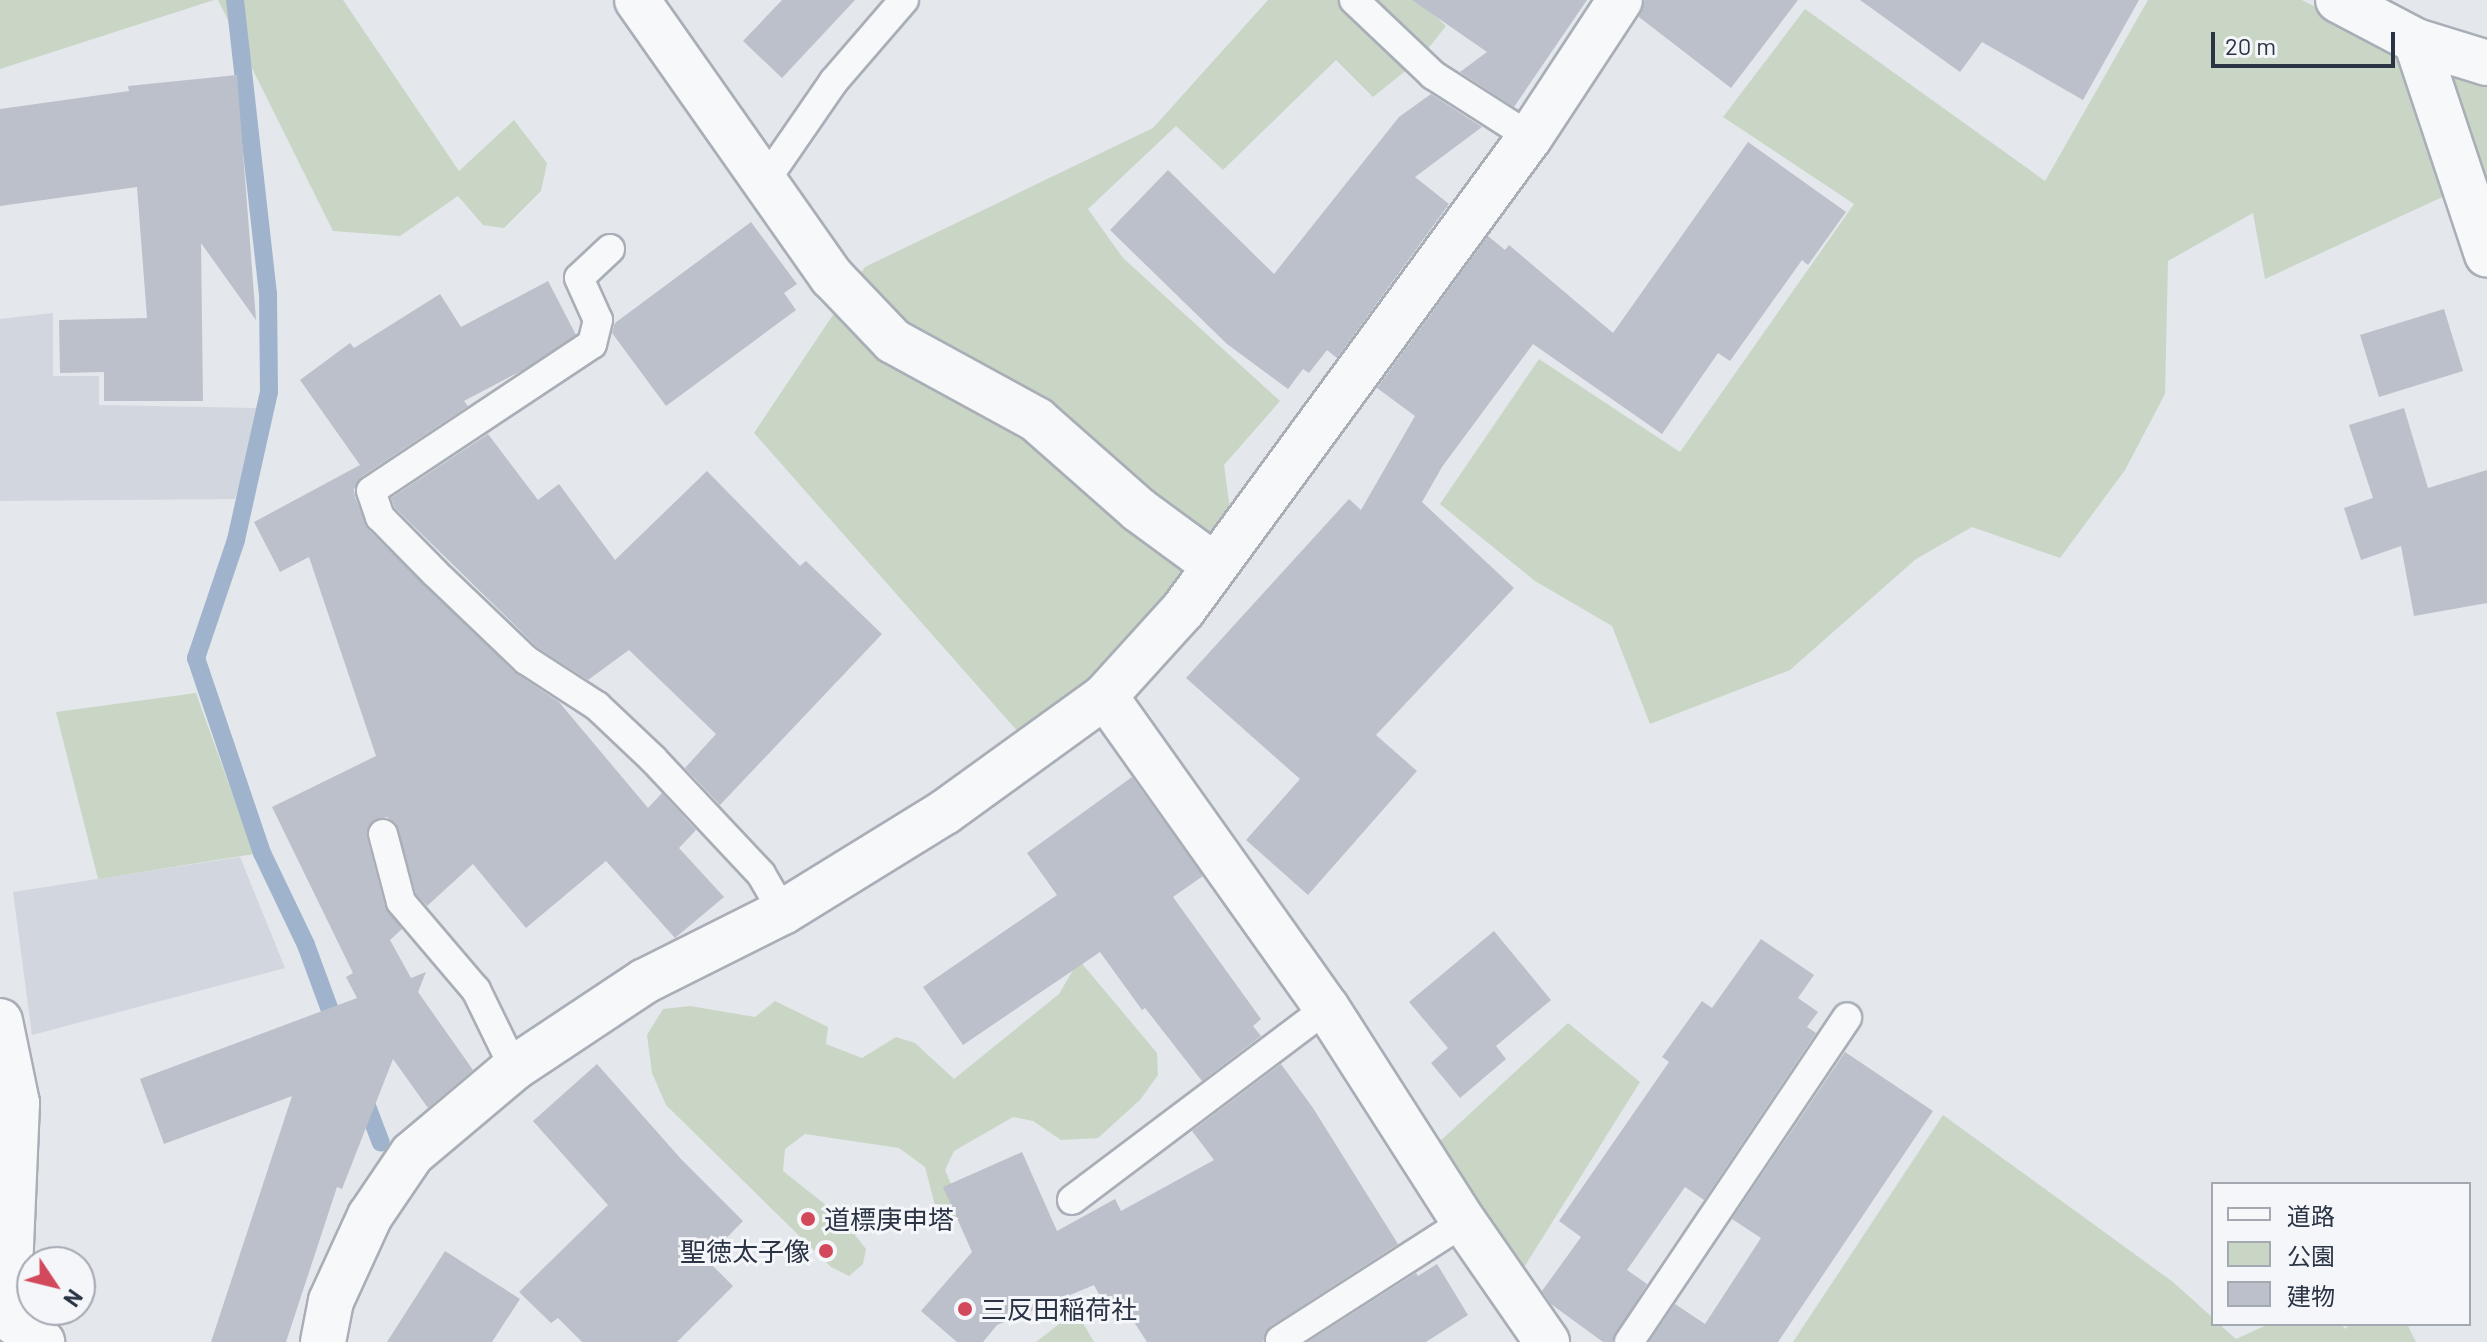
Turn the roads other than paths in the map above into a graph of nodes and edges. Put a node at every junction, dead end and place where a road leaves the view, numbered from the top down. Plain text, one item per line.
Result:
1 (637, 0) edge
2 (904, 0) edge
3 (1354, 0) edge
4 (1620, 0) edge
5 (2338, 0) edge
6 (2416, 41) junction
7 (2487, 63) edge
8 (1530, 137) junction
9 (765, 181) junction
10 (610, 249) dead end
11 (2487, 255) edge
12 (1214, 565) junction
13 (1105, 696) junction
14 (383, 834) dead end
15 (783, 912) junction
16 (1327, 1008) junction
17 (1847, 1018) dead end
18 (0, 1021) edge
19 (514, 1068) junction
20 (1072, 1200) dead end
21 (1464, 1222) junction
22 (12, 1324) edge
23 (1280, 1340) dead end
24 (323, 1342) edge
25 (1547, 1342) edge
26 (1629, 1342) edge

1 - 9 street
2 - 9 lane
3 - 8 lane
4 - 8 street
5 - 6 street
6 - 7 street
6 - 11 street
8 - 12 street
9 - 12 street
10 - 15 lane
12 - 13 street
13 - 15 street
13 - 16 street
14 - 19 lane
15 - 19 street
16 - 20 lane
16 - 21 street
17 - 26 lane
18 - 22 street
19 - 24 street
21 - 23 lane
21 - 25 street

